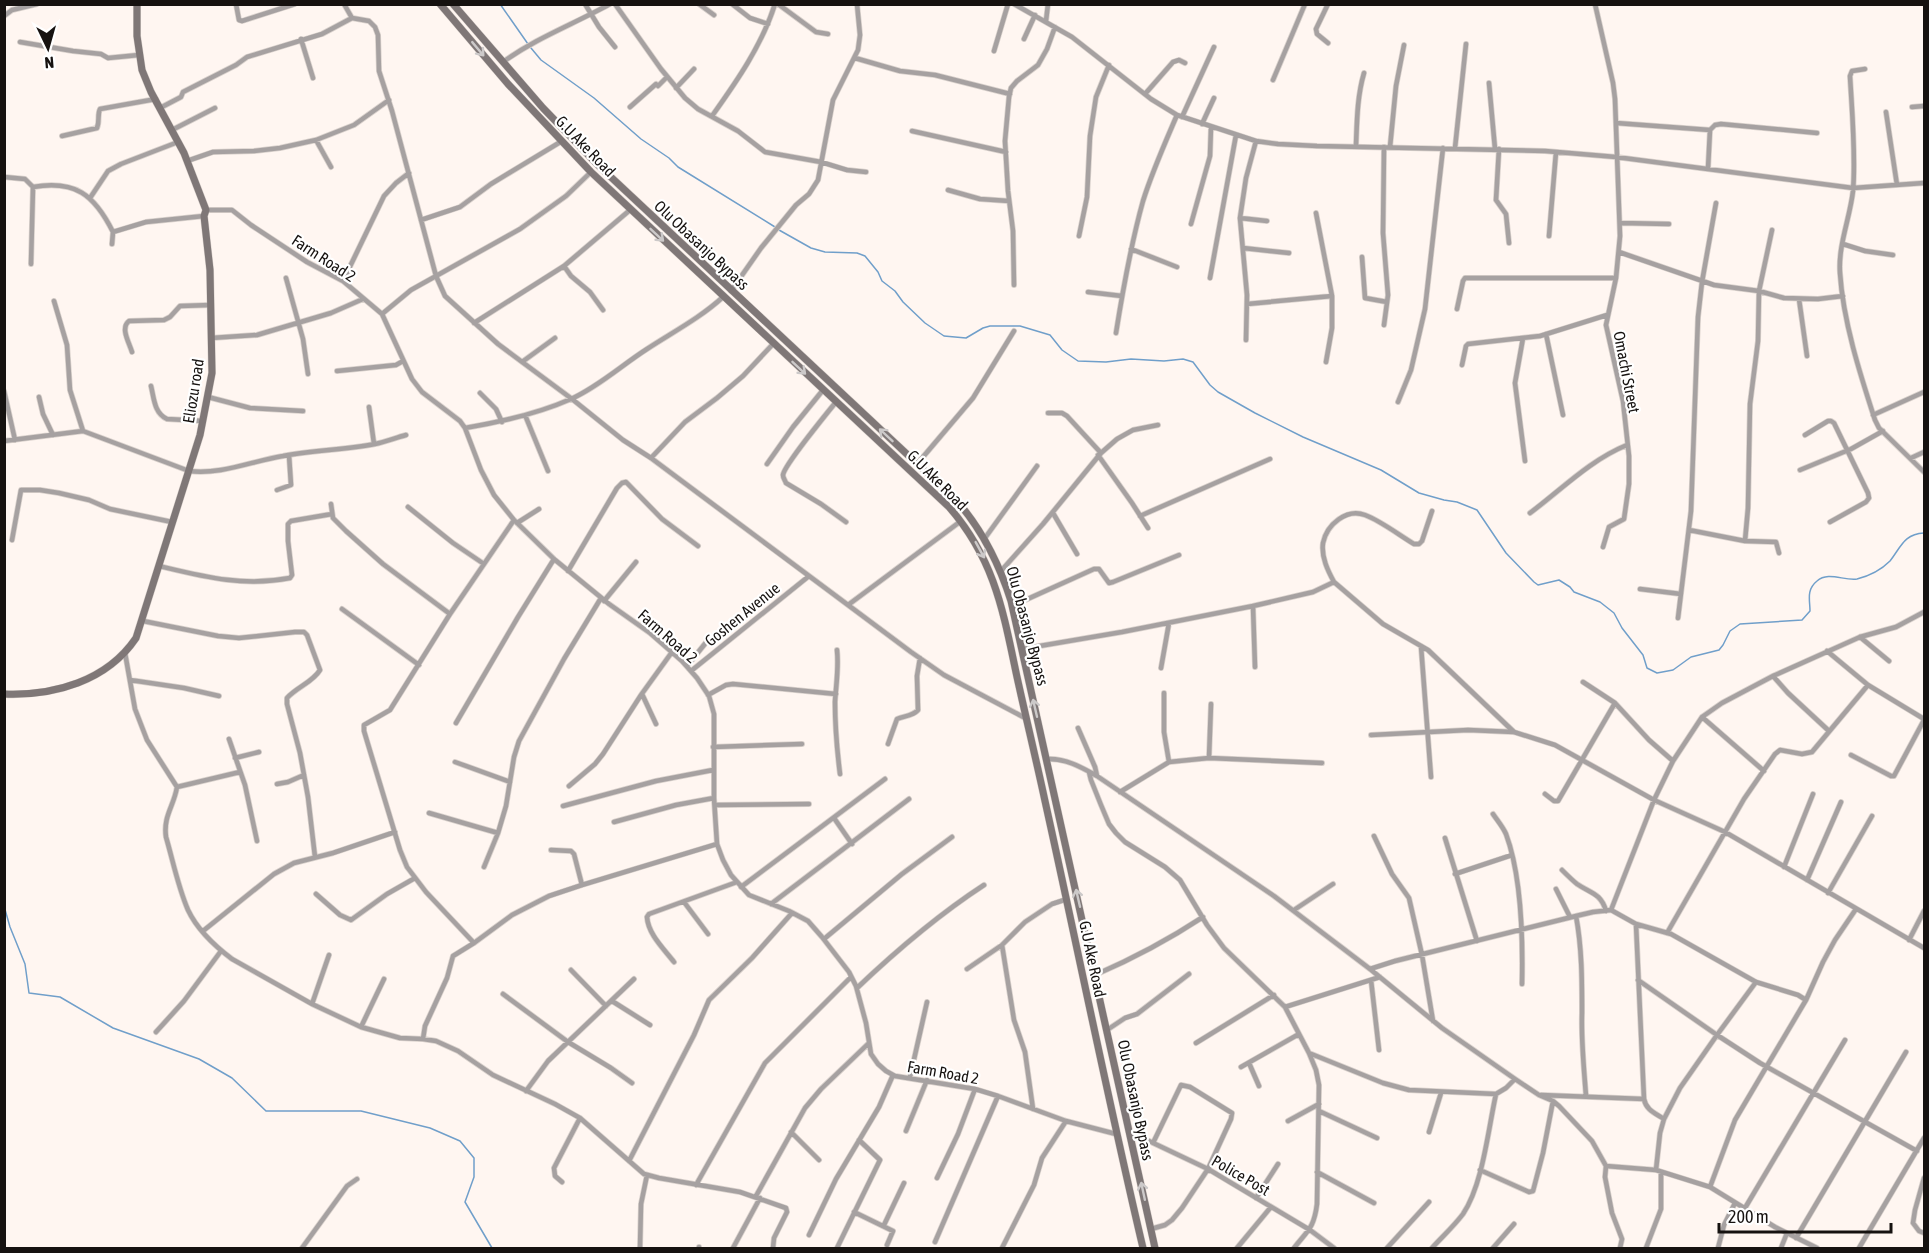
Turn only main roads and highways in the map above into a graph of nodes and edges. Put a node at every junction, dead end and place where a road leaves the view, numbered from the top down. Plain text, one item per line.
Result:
1 (137, 4) edge
2 (440, 4) edge
3 (453, 4) edge
4 (4, 694) edge
5 (1143, 1248) edge
6 (1155, 1248) edge

1 - 4 main road, Eliozu road
2 -> 5 main road, G.U Ake Road
6 -> 3 main road, Olu Obasanjo Bypass

